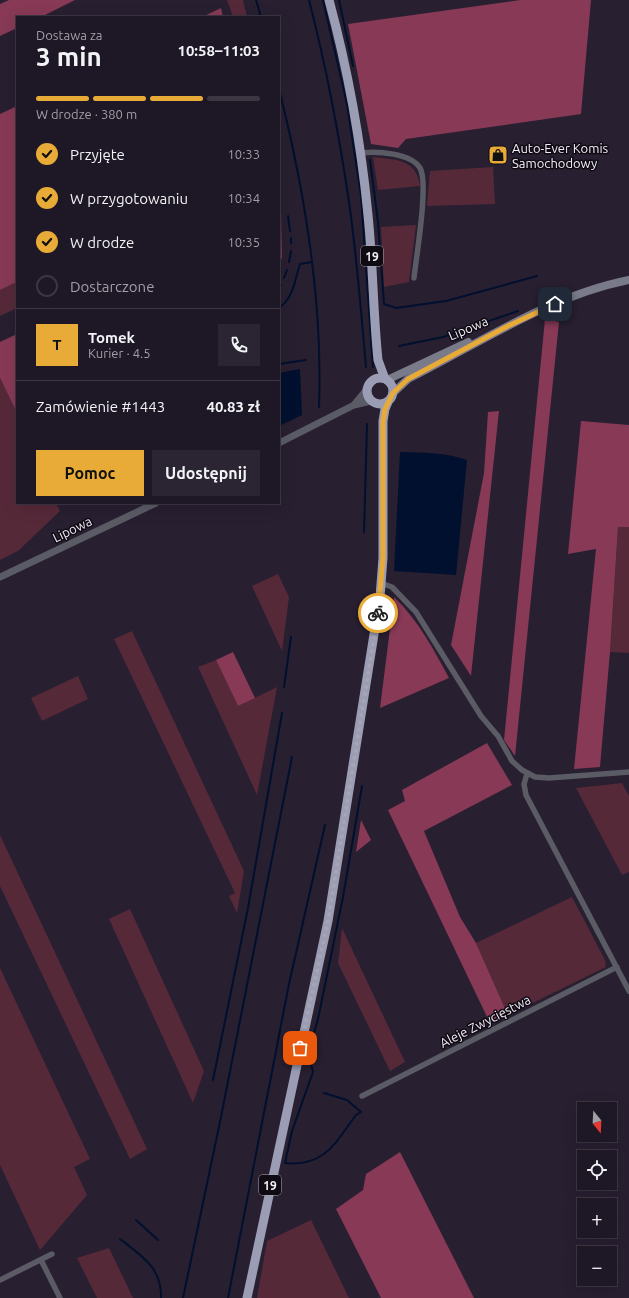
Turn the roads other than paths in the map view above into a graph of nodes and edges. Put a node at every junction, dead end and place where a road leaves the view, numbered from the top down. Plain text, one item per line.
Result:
1 (329, 0) edge
2 (360, 153) junction
3 (414, 278) dead end
4 (629, 280) edge
5 (506, 327) junction
6 (378, 360) junction
7 (374, 379) junction
8 (386, 379) junction
9 (368, 388) junction
10 (393, 393) junction
11 (375, 402) junction
12 (388, 402) junction
13 (354, 405) junction
14 (383, 422) junction
15 (280, 442) edge
16 (154, 504) edge
17 (0, 577) edge
18 (381, 582) junction
19 (629, 772) edge
20 (526, 774) junction
21 (617, 966) junction
22 (629, 991) edge
23 (362, 1096) dead end
24 (52, 1254) dead end
25 (41, 1260) junction
26 (0, 1280) edge
27 (60, 1298) edge
28 (247, 1298) edge

1 - 2 highway, 19
2 - 3 street
2 - 6 highway, 19
4 - 5 main road
5 - 8 main road, Lipowa
5 - 10 main road, Lipowa
6 - 7 highway, 19
6 - 8 highway, 19
7 - 8 highway, Lipowa
7 - 9 highway, 19
8 - 10 highway, 19
9 - 11 highway, 19
9 - 13 street
10 - 12 highway, Lipowa / 19
11 - 12 highway
11 - 13 street
11 - 14 highway, 19
12 - 14 highway, 19
13 - 15 street
14 - 18 highway, 19
16 - 17 street, Lipowa
18 - 20 street
18 - 28 highway, 19
19 - 20 street
20 - 21 street
21 - 22 street
21 - 23 street, Aleje Zwycięstwa
24 - 25 street
25 - 26 street
25 - 27 street

